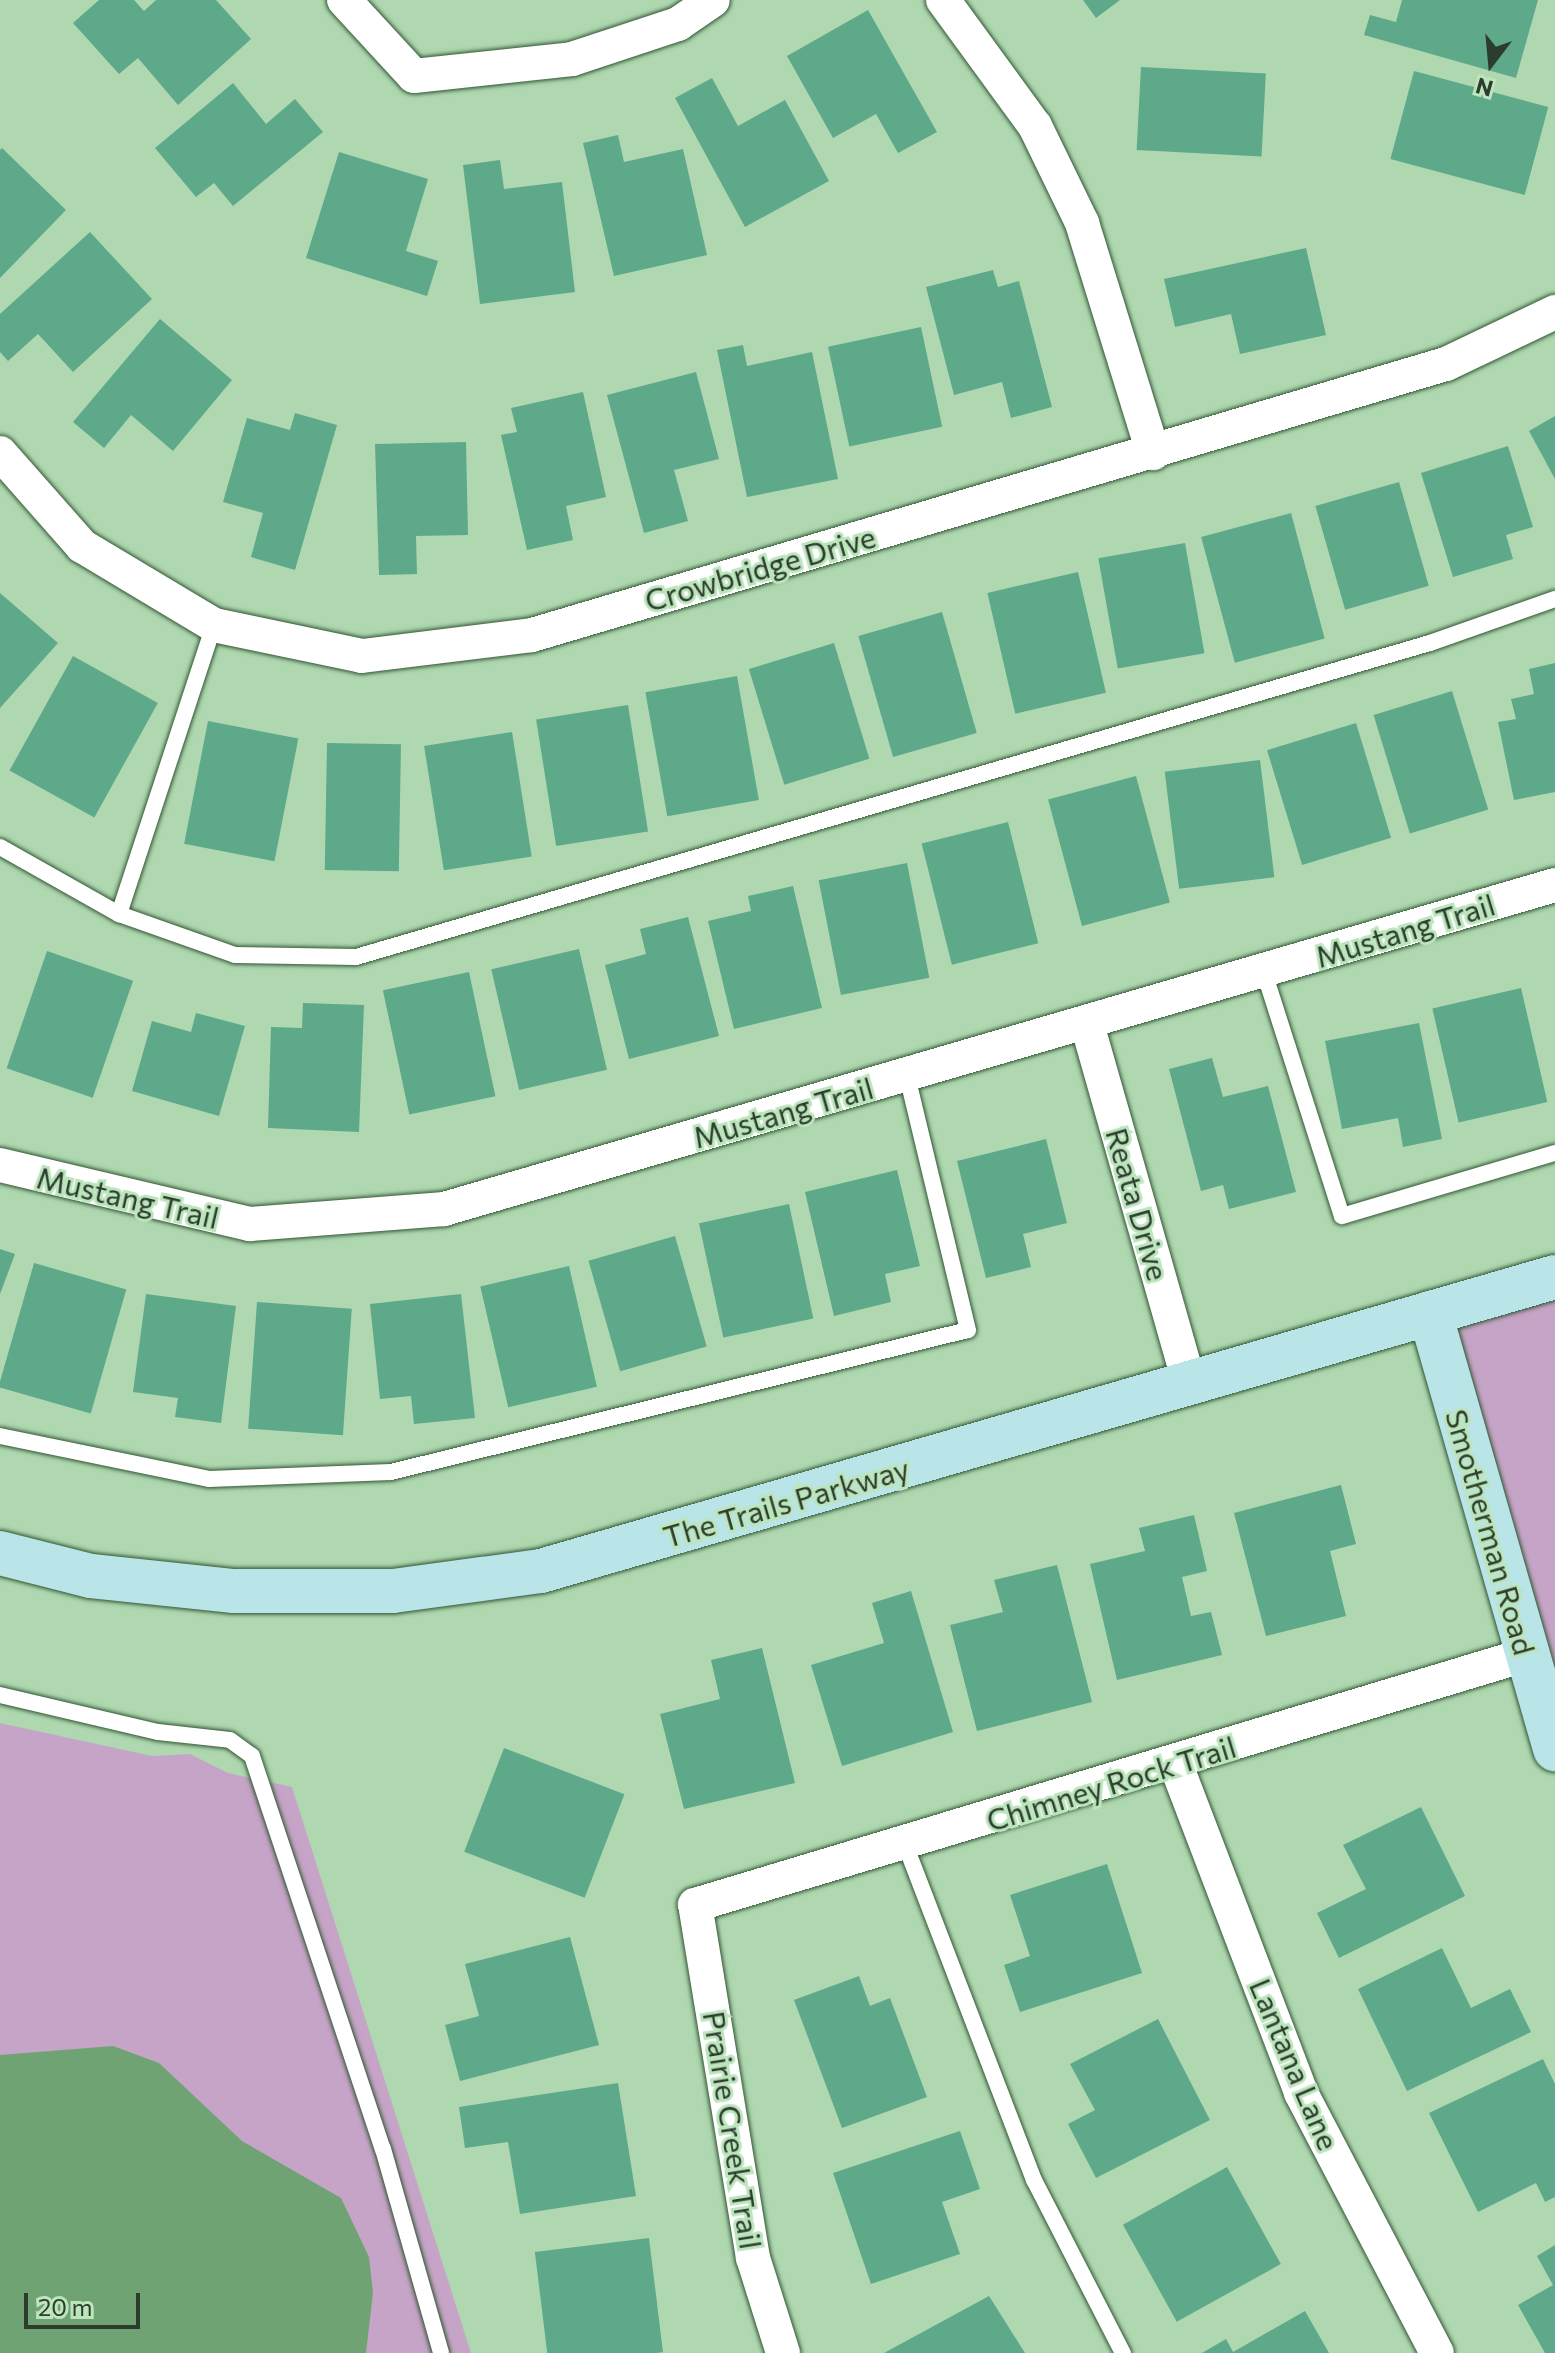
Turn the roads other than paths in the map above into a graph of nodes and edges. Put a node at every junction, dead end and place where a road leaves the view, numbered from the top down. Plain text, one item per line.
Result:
1 (344, 0) edge
2 (713, 0) edge
3 (943, 0) edge
4 (1555, 312) edge
5 (0, 453) edge
6 (1153, 453) junction
7 (1555, 599) edge
8 (214, 625) junction
9 (0, 847) edge
10 (1555, 885) edge
11 (119, 914) junction
12 (1264, 972) junction
13 (1087, 1024) junction
14 (907, 1076) junction
15 (1555, 1153) edge
16 (0, 1165) edge
17 (1555, 1277) edge
18 (1430, 1313) junction
19 (1189, 1383) junction
20 (0, 1436) edge
21 (0, 1553) edge
22 (1525, 1655) junction
23 (0, 1695) edge
24 (1555, 1749) edge
25 (1176, 1765) junction
26 (905, 1844) junction
27 (695, 1905) joint
28 (441, 2353) edge
29 (783, 2353) edge
30 (1123, 2353) edge
31 (1437, 2353) edge

1 - 2 street
3 - 6 street
4 - 6 street, Crowbridge Drive
5 - 8 street, Crowbridge Drive
6 - 8 street, Crowbridge Drive
7 - 11 lane
8 - 11 lane
9 - 11 lane
10 - 12 street, Mustang Trail
12 - 13 street, Mustang Trail
12 - 15 lane
13 - 14 street, Mustang Trail
13 - 19 street, Reata Drive
14 - 16 street, Mustang Trail
14 - 20 lane
17 - 18 street, The Trails Parkway
18 - 19 street, The Trails Parkway
18 - 22 street, Smotherman Road
19 - 21 street, The Trails Parkway
22 - 24 street, Smotherman Road
22 - 25 street, Chimney Rock Trail
23 - 28 lane
25 - 26 street, Chimney Rock Trail
25 - 31 street, Lantana Lane
26 - 27 street, Chimney Rock Trail
26 - 30 lane
27 - 29 street, Prairie Creek Trail

